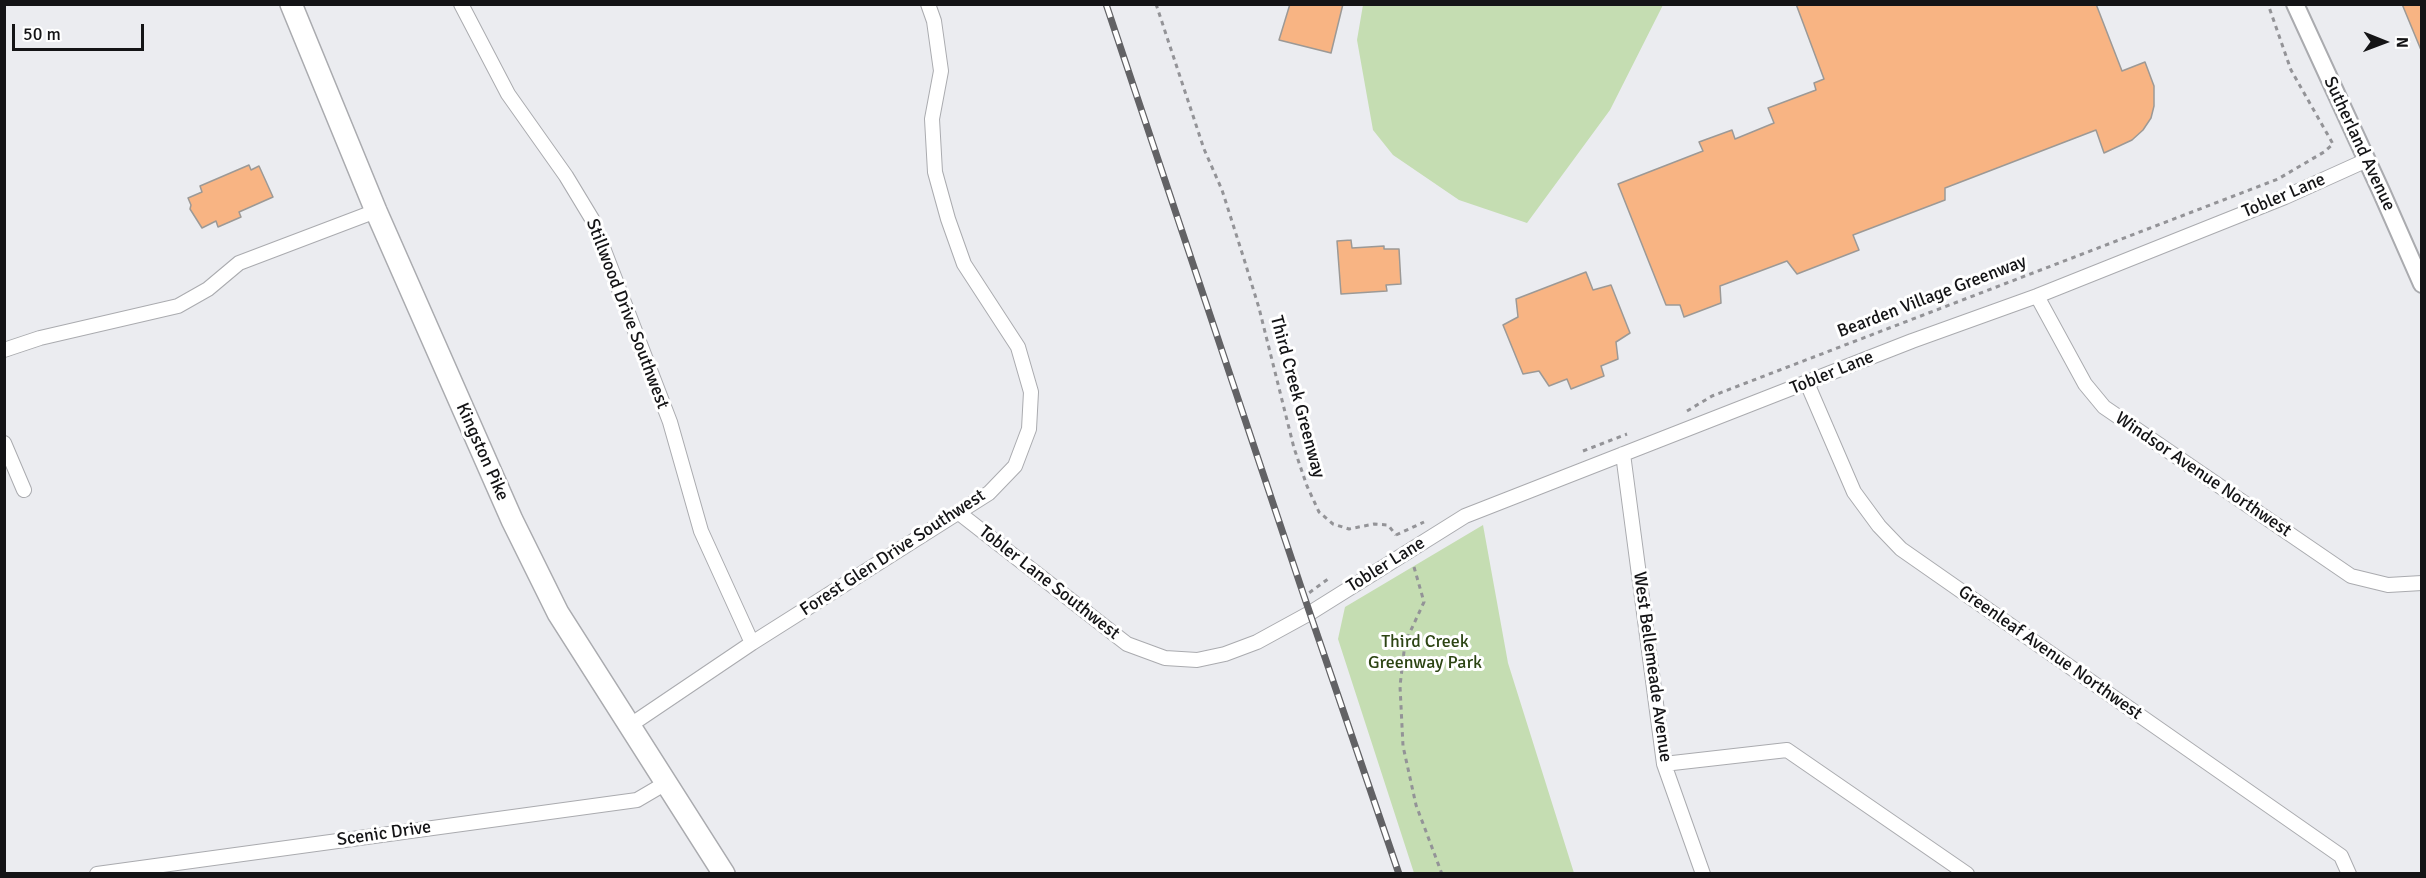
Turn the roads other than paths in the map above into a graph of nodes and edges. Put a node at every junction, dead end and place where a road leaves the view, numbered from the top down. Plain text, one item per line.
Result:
1 (291, 4) edge
2 (460, 4) edge
3 (928, 4) edge
4 (2295, 4) edge
5 (2367, 160) junction
6 (376, 211) junction
7 (2421, 284) edge
8 (2037, 297) junction
9 (4, 350) edge
10 (1807, 383) junction
11 (4, 443) edge
12 (1623, 454) junction
13 (24, 490) dead end
14 (959, 513) junction
15 (2421, 583) edge
16 (1310, 613) joint
17 (752, 643) junction
18 (629, 726) junction
19 (1664, 764) junction
20 (666, 783) junction
21 (160, 869) edge
22 (97, 873) edge
23 (724, 873) edge
24 (1703, 873) edge
25 (1967, 873) edge
26 (2349, 873) edge

1 - 6 main road, Kingston Pike
2 - 17 street, Stillwood Drive Southwest
3 - 14 street, Forest Glen Drive Southwest
4 - 5 street, Sutherland Avenue
5 - 7 street, Sutherland Avenue
5 - 8 street, Tobler Lane
6 - 9 street
6 - 18 main road, Kingston Pike
8 - 10 street, Tobler Lane
8 - 15 street, Windsor Avenue Northwest
10 - 12 street, Tobler Lane
10 - 26 street, Greenleaf Avenue Northwest
11 - 13 street
12 - 16 street, Tobler Lane
12 - 19 street, West Bellemeade Avenue
14 - 16 street, Tobler Lane Southwest
14 - 17 street, Forest Glen Drive Southwest
17 - 18 street, Forest Glen Drive Southwest
18 - 20 main road, Kingston Pike
19 - 24 street, West Bellemeade Avenue
19 - 25 street
20 - 21 street, Scenic Drive
20 - 23 main road, Kingston Pike
21 - 22 street, Scenic Drive

